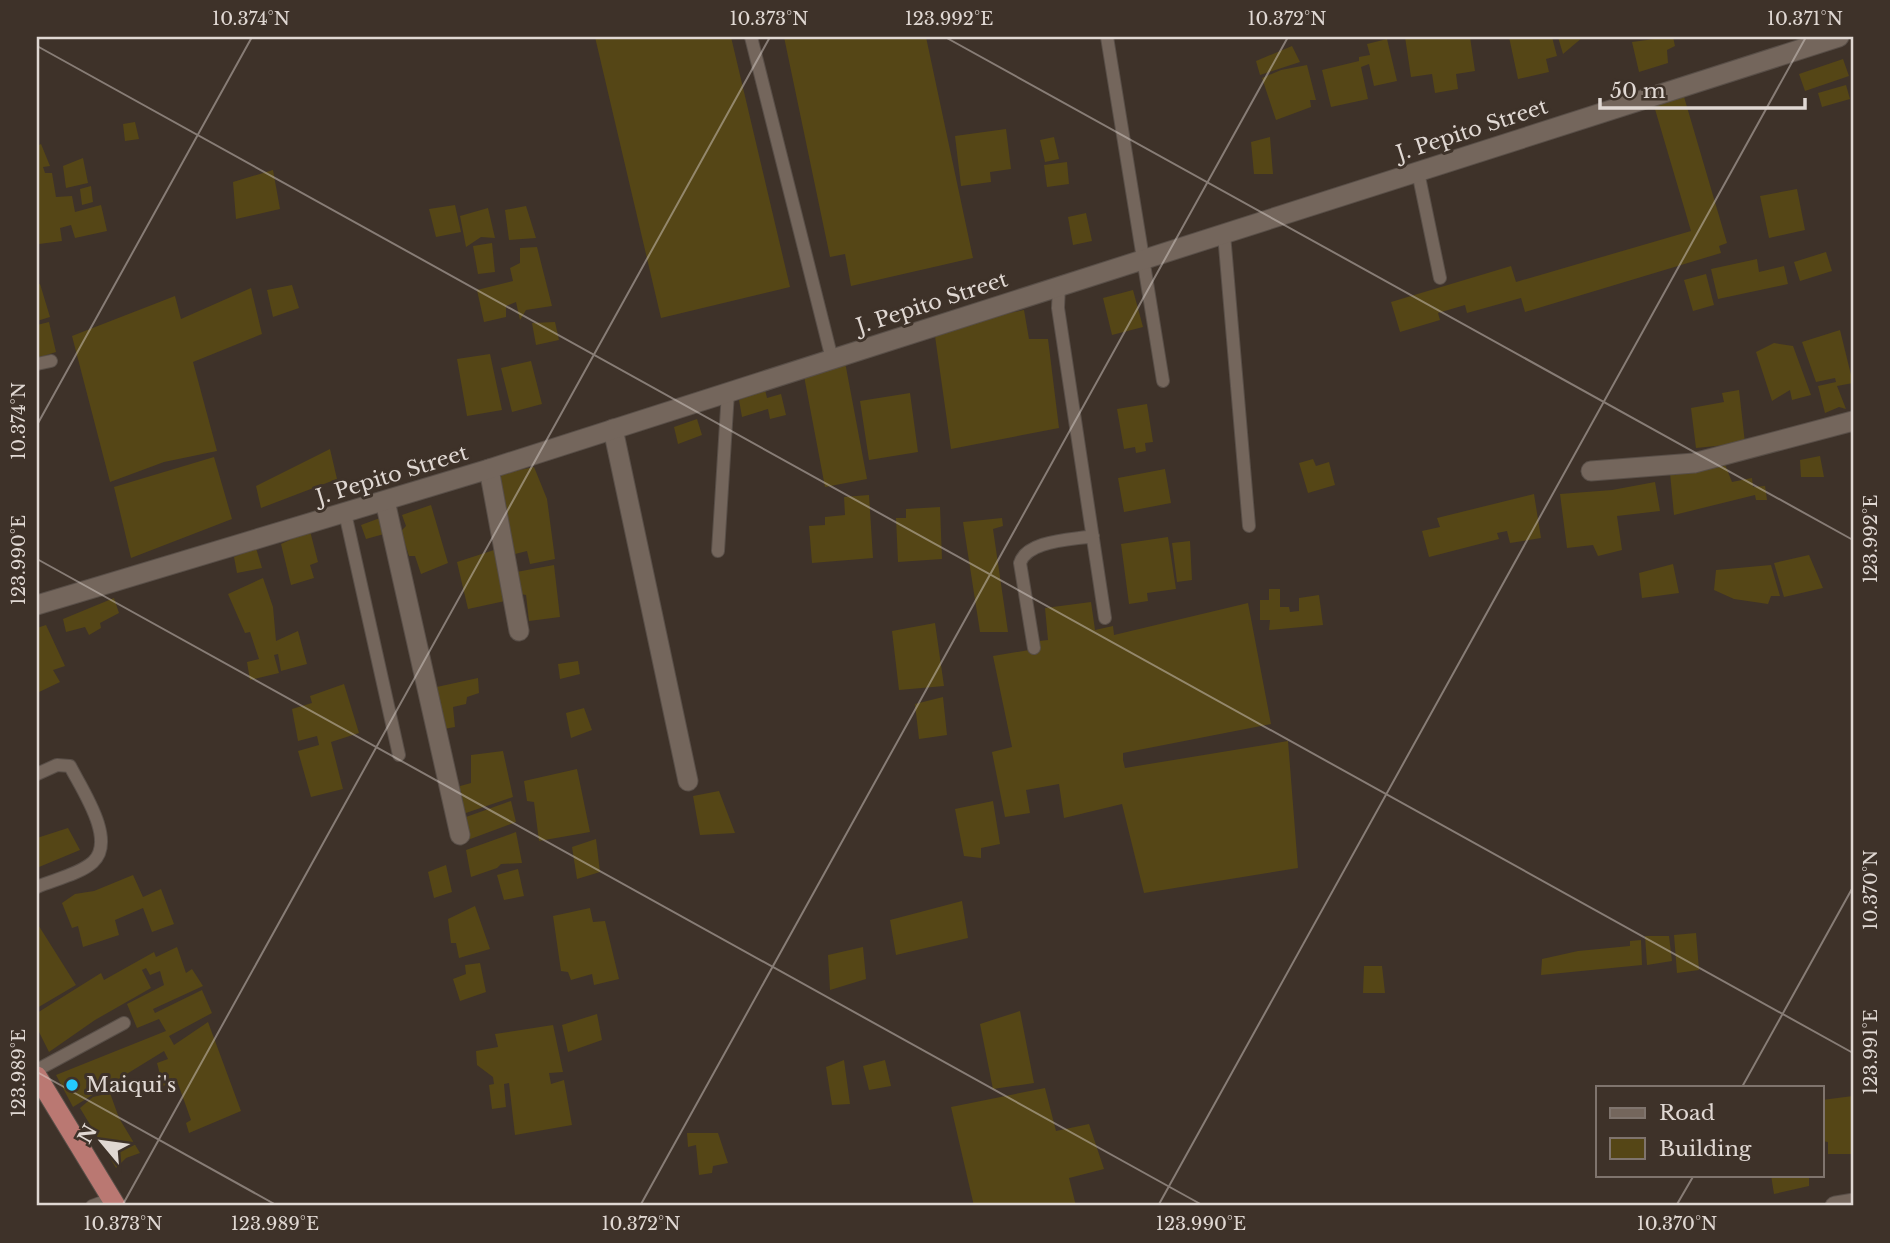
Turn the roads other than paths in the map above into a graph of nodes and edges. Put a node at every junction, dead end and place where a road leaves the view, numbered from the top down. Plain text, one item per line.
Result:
1 (751, 37) edge
2 (1107, 37) edge
3 (1839, 37) edge
4 (1418, 172) junction
5 (1224, 234) junction
6 (1145, 259) junction
7 (1440, 278) dead end
8 (1059, 286) junction
9 (832, 359) junction
10 (51, 361) dead end
11 (37, 364) edge
12 (1163, 381) dead end
13 (728, 393) junction
14 (1853, 421) edge
15 (613, 429) junction
16 (489, 469) junction
17 (1591, 471) dead end
18 (385, 501) junction
19 (345, 513) junction
20 (1249, 526) dead end
21 (1093, 536) junction
22 (718, 551) dead end
23 (37, 606) edge
24 (1105, 618) dead end
25 (519, 631) dead end
26 (1034, 648) dead end
27 (399, 755) dead end
28 (37, 774) edge
29 (688, 781) dead end
30 (460, 835) dead end
31 (37, 887) edge
32 (124, 1023) dead end
33 (37, 1070) edge
34 (37, 1076) edge
35 (114, 1203) edge
36 (1853, 1203) edge
37 (92, 1206) edge
38 (1835, 1206) edge

1 - 9 lane
2 - 6 lane
3 - 4 street, J. Pepito Street
4 - 5 street, J. Pepito Street
4 - 7 lane
5 - 6 street, J. Pepito Street
5 - 20 lane
6 - 8 street, J. Pepito Street
6 - 12 lane
8 - 9 street, J. Pepito Street
8 - 21 lane
9 - 13 street, J. Pepito Street
10 - 11 lane
13 - 15 street, J. Pepito Street
13 - 22 lane
14 - 17 street
15 - 16 street, J. Pepito Street
15 - 29 street
16 - 18 street, J. Pepito Street
16 - 25 street
18 - 19 street, J. Pepito Street
18 - 30 street
19 - 23 street, J. Pepito Street
19 - 27 lane
21 - 24 lane
21 - 26 lane
28 - 31 lane
32 - 33 lane
34 - 35 highway
35 - 37 lane
36 - 38 street

